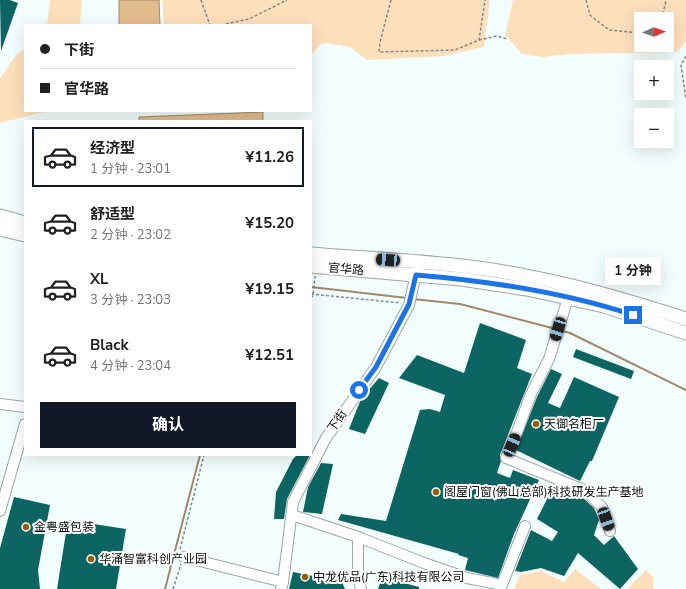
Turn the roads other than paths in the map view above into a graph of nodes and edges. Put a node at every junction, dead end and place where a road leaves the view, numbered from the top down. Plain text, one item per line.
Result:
1 (0, 216) edge
2 (24, 223) edge
3 (0, 229) edge
4 (24, 235) edge
5 (312, 254) edge
6 (314, 266) edge
7 (417, 269) junction
8 (568, 298) junction
9 (686, 319) edge
10 (686, 333) edge
11 (0, 404) edge
12 (24, 407) edge
13 (24, 427) edge
14 (0, 511) edge
15 (292, 515) junction
16 (525, 526) dead end
17 (610, 531) dead end
18 (358, 537) junction
19 (182, 557) road end
20 (282, 585) edge
21 (361, 589) edge

1 - 2 main road
3 - 4 main road
5 - 7 main road, 官华路
6 - 7 main road, 官华路
7 - 8 main road, 官华路
7 - 9 main road, 官华路
7 - 15 street, 下街
8 - 10 main road, 官华路
8 - 17 street
11 - 12 street
13 - 14 street
15 - 18 street
15 - 20 street, 下街
16 - 18 street
18 - 21 street
19 - 20 street

